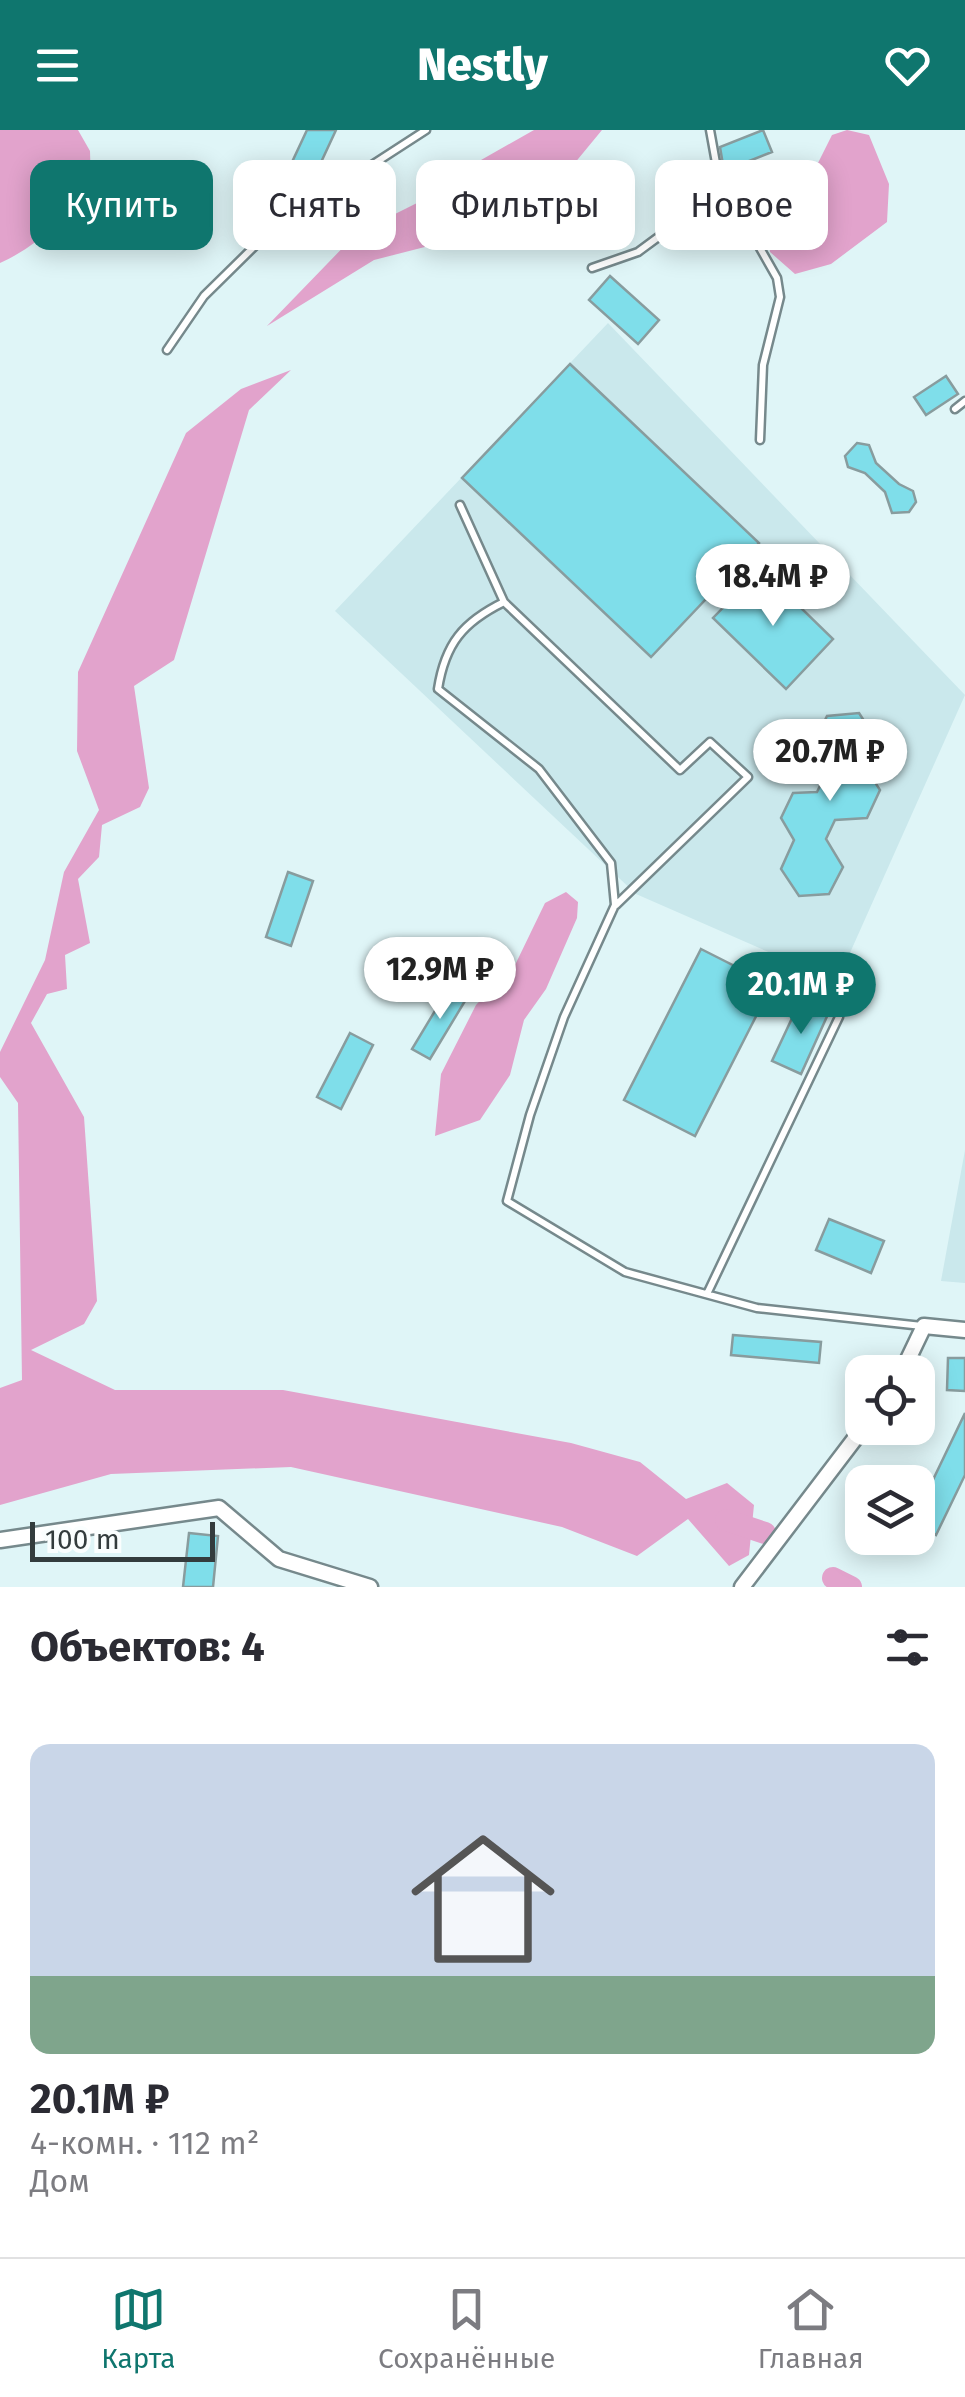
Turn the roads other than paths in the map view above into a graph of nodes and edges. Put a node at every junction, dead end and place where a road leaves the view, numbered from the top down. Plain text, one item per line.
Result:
1 (426, 130) edge
2 (710, 130) edge
3 (715, 160) edge
4 (655, 239) edge
5 (761, 250) edge
6 (592, 268) dead end
7 (167, 350) dead end
8 (965, 402) edge
9 (955, 409) dead end
10 (760, 440) dead end
11 (460, 505) dead end
12 (504, 602) junction
13 (615, 906) junction
14 (838, 1017) dead end
15 (707, 1294) junction
16 (924, 1326) junction
17 (965, 1330) edge
18 (910, 1355) edge
19 (851, 1445) edge
20 (0, 1540) edge
21 (370, 1587) edge
22 (742, 1587) edge

1 - 7 lane
2 - 3 lane
4 - 6 lane
5 - 10 lane
8 - 9 lane
11 - 12 lane
12 - 13 lane
12 - 13 lane
13 - 15 lane
14 - 15 lane
15 - 16 lane
16 - 17 street
16 - 18 street
19 - 22 street
20 - 21 street

